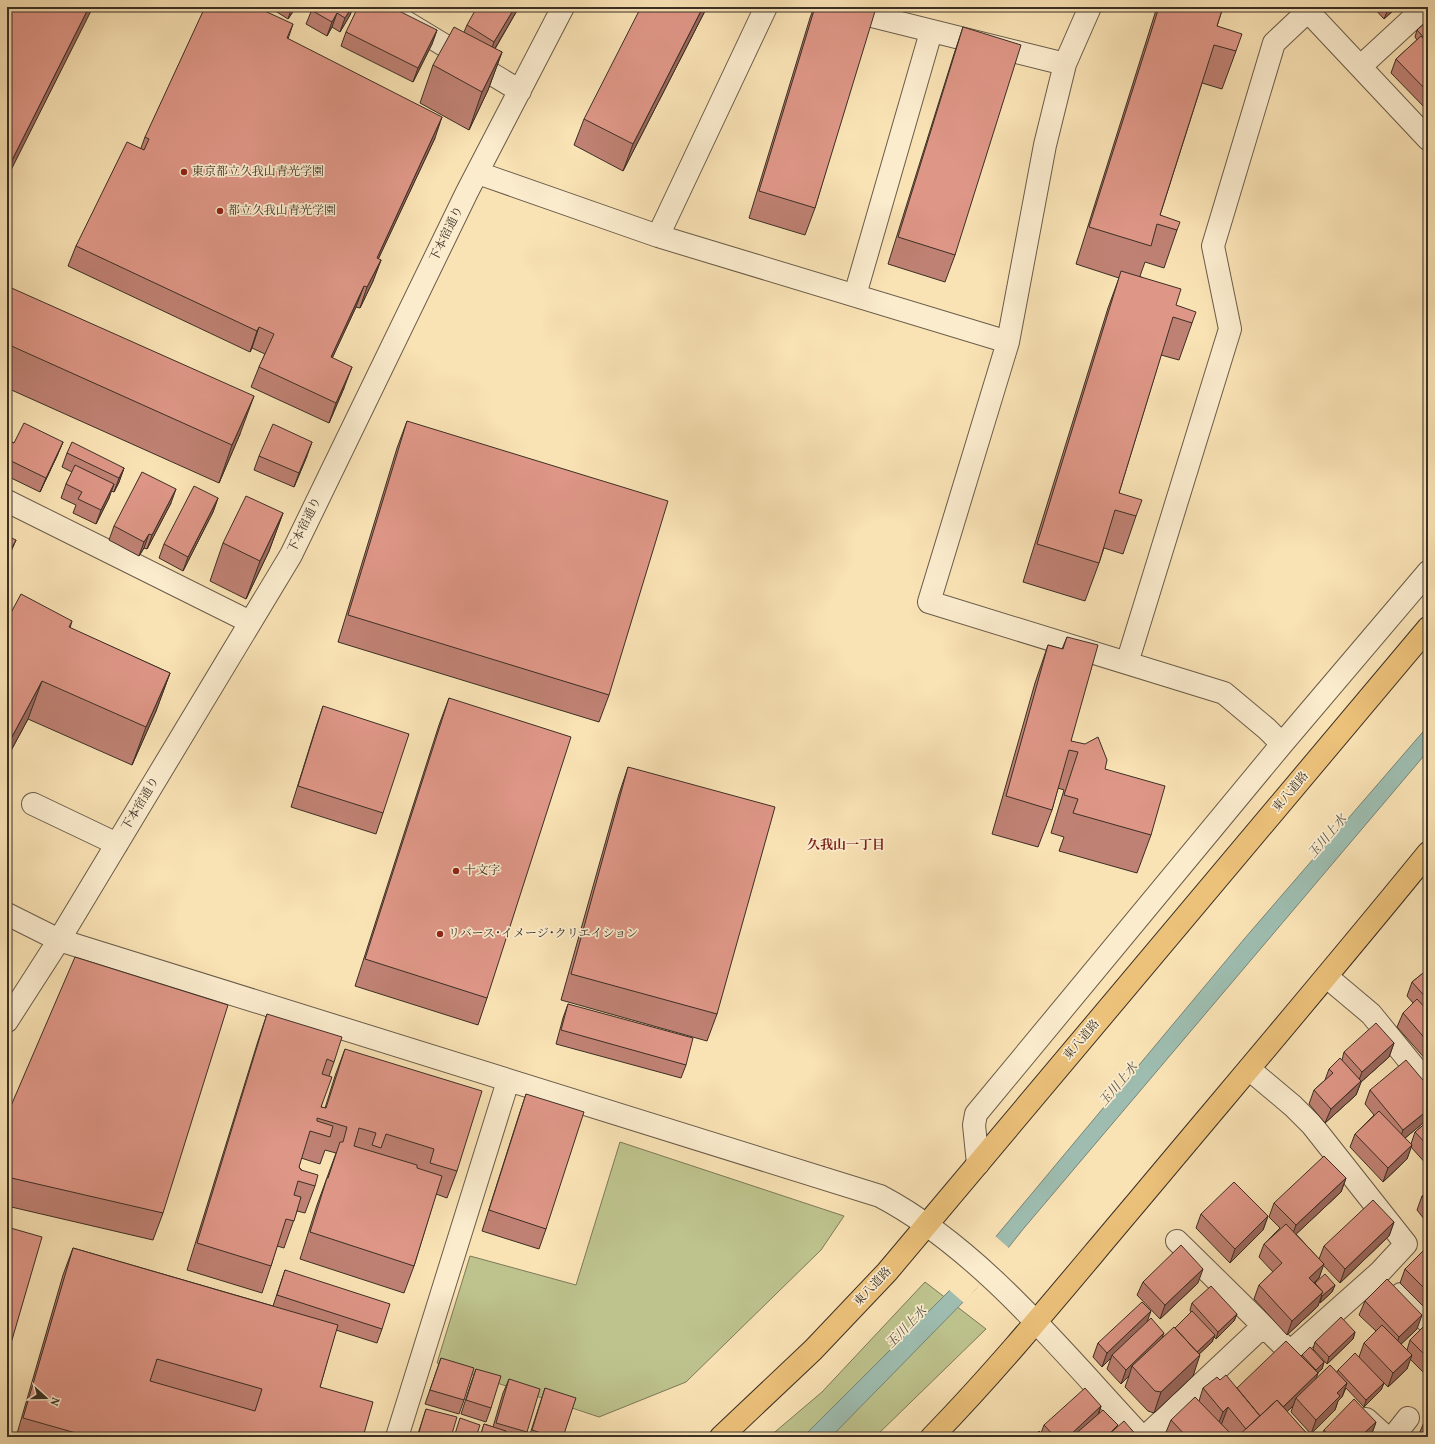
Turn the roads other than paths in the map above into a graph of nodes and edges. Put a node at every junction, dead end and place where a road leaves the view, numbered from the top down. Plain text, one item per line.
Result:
1 (381, 7) edge
2 (563, 7) edge
3 (766, 7) edge
4 (836, 7) edge
5 (1090, 7) edge
6 (1306, 9) edge
7 (1422, 15) edge
8 (931, 32) junction
9 (1065, 64) junction
10 (1361, 66) junction
11 (520, 91) junction
12 (1428, 139) edge
13 (478, 173) junction
14 (658, 236) junction
15 (855, 295) junction
16 (1008, 342) junction
17 (7, 501) edge
18 (1428, 572) edge
19 (250, 622) junction
20 (1428, 628) edge
21 (1127, 663) junction
22 (1282, 744) junction
23 (33, 804) dead end
24 (116, 844) junction
25 (1428, 854) edge
26 (7, 914) edge
27 (59, 940) junction
28 (1327, 977) junction
29 (7, 1021) edge
30 (1249, 1069) junction
31 (508, 1081) junction
32 (1428, 1084) edge
33 (978, 1164) junction
34 (927, 1226) junction
35 (1177, 1241) dead end
36 (1380, 1272) junction
37 (1428, 1322) edge
38 (1035, 1323) junction
39 (1263, 1326) junction
40 (1408, 1418) dead end
41 (1366, 1419) edge
42 (398, 1437) edge
43 (721, 1437) edge
44 (932, 1437) edge
45 (1143, 1437) edge
46 (1386, 1437) edge
47 (1393, 1437) edge

1 - 11 street
2 - 11 street, 下本宿通り
3 - 14 street
4 - 8 street
5 - 9 street
6 - 10 street
6 - 21 street
7 - 10 street
8 - 9 street
8 - 15 street
9 - 16 street
10 - 12 street
11 - 13 street, 下本宿通り
13 - 14 street
13 - 19 street, 下本宿通り
14 - 15 street
15 - 16 street
16 - 21 street
17 - 19 street
18 - 22 street
19 - 24 street, 下本宿通り
20 - 33 main road, 東八道路
21 - 22 street
22 - 33 street
23 - 24 street
24 - 27 street, 下本宿通り
25 - 28 main road
26 - 27 street
27 - 29 street, 下本宿通り
27 - 31 street
28 - 30 main road
28 - 32 street
30 - 36 street
30 - 38 main road
31 - 34 street
31 - 42 street
33 - 34 main road, 東八道路
34 - 38 street
34 - 43 main road, 東八道路
35 - 39 street
36 - 37 street
36 - 39 street
38 - 44 main road
38 - 45 street
39 - 45 street
40 - 47 street
41 - 46 street

